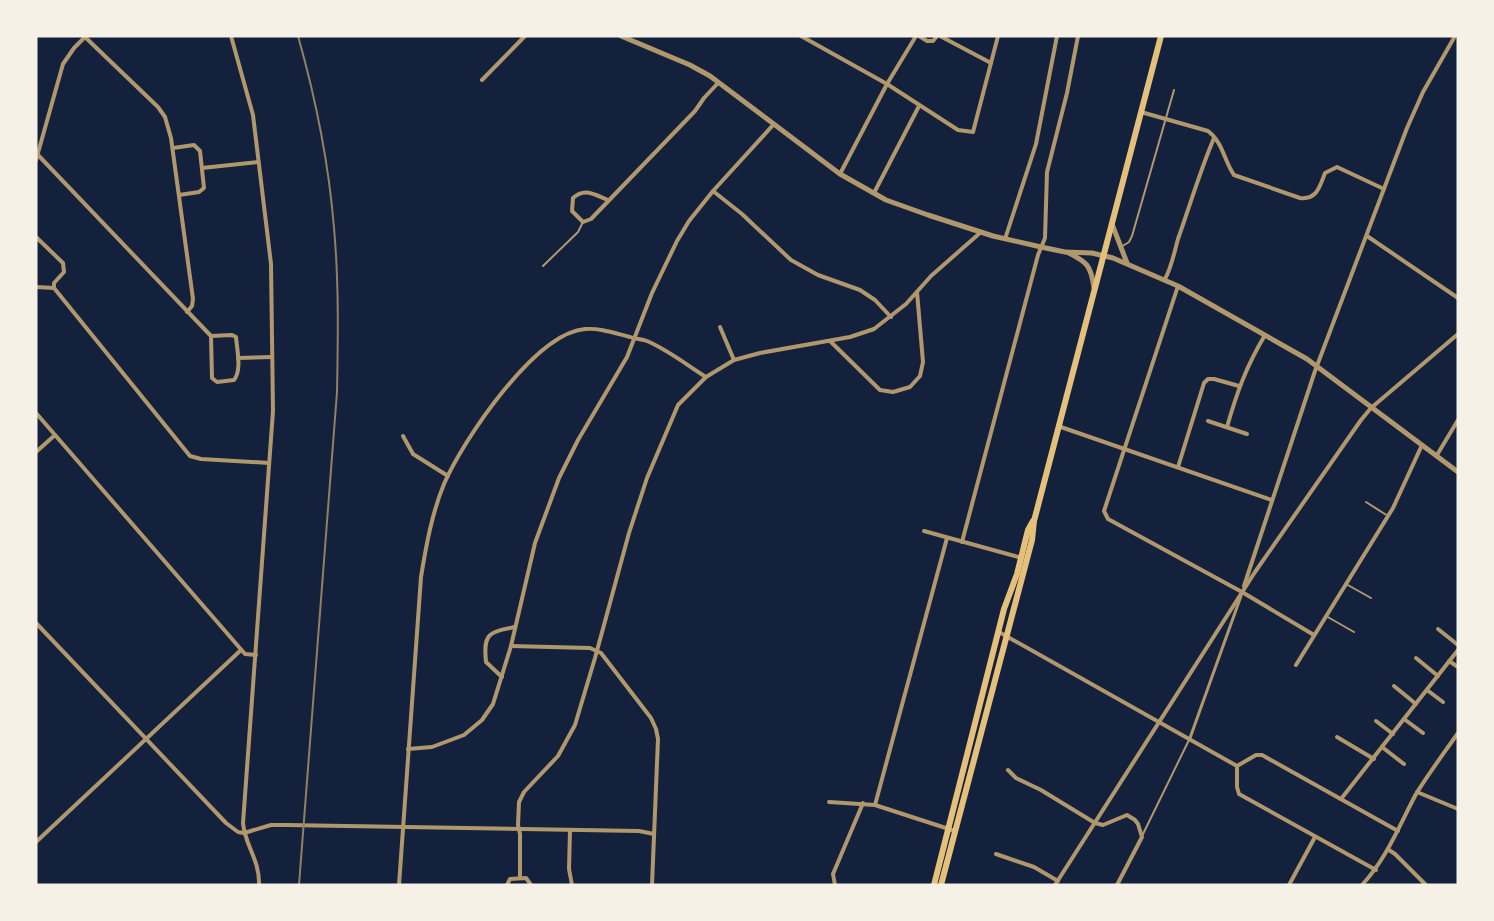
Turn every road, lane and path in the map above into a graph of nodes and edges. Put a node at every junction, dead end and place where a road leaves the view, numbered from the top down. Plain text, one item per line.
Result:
1 (85, 36) edge
2 (231, 36) edge
3 (525, 36) edge
4 (621, 36) edge
5 (801, 36) edge
6 (918, 36) edge
7 (939, 36) edge
8 (998, 36) edge
9 (1057, 36) edge
10 (1078, 36) edge
11 (1161, 36) edge
12 (1455, 36) edge
13 (991, 63) junction
14 (482, 80) dead end
15 (719, 82) junction
16 (887, 84) junction
17 (1174, 90) dead end
18 (920, 106) junction
19 (1140, 112) junction
20 (1166, 119) junction
21 (774, 123) junction
22 (1215, 137) junction
23 (173, 148) junction
24 (38, 155) junction
25 (36, 160) edge
26 (258, 162) junction
27 (202, 168) junction
28 (840, 174) junction
29 (1384, 189) junction
30 (713, 191) junction
31 (874, 193) junction
32 (179, 195) junction
33 (608, 200) junction
34 (583, 222) junction
35 (1112, 224) junction
36 (981, 232) junction
37 (1367, 235) junction
38 (36, 237) edge
39 (1005, 239) junction
40 (1041, 247) junction
41 (1121, 247) junction
42 (1065, 252) junction
43 (1102, 256) junction
44 (1127, 263) junction
45 (543, 266) dead end
46 (1165, 279) junction
47 (1178, 286) junction
48 (36, 287) edge
49 (54, 288) junction
50 (1094, 288) junction
51 (917, 292) junction
52 (1458, 298) edge
53 (187, 312) junction
54 (891, 316) junction
55 (720, 327) dead end
56 (1458, 334) edge
57 (1265, 335) junction
58 (211, 336) junction
59 (635, 339) junction
60 (830, 340) junction
61 (272, 357) junction
62 (238, 358) junction
63 (734, 360) junction
64 (1317, 367) junction
65 (706, 376) junction
66 (1239, 386) junction
67 (1371, 408) junction
68 (36, 413) edge
69 (1458, 420) edge
70 (1208, 421) dead end
71 (1058, 426) junction
72 (1227, 427) junction
73 (1247, 434) dead end
74 (55, 435) junction
75 (403, 436) dead end
76 (1423, 445) junction
77 (1124, 447) junction
78 (36, 452) edge
79 (1437, 455) junction
80 (269, 463) junction
81 (1178, 467) junction
82 (1458, 472) edge
83 (448, 476) junction
84 (1272, 500) junction
85 (1366, 502) dead end
86 (1388, 516) junction
87 (924, 531) dead end
88 (947, 538) junction
89 (962, 542) junction
90 (1024, 558) junction
91 (1346, 584) junction
92 (1242, 592) junction
93 (1371, 598) dead end
94 (1326, 616) junction
95 (36, 623) edge
96 (515, 627) junction
97 (1438, 629) dead end
98 (999, 632) junction
99 (1354, 632) dead end
100 (1314, 635) junction
101 (1006, 636) junction
102 (1458, 645) edge
103 (511, 646) junction
104 (241, 650) junction
105 (597, 650) junction
106 (1458, 650) edge
107 (256, 655) junction
108 (1416, 658) dead end
109 (1449, 661) junction
110 (1296, 664) dead end
111 (1458, 668) edge
112 (1438, 675) junction
113 (502, 677) junction
114 (1394, 686) dead end
115 (1427, 690) junction
116 (1443, 702) dead end
117 (1416, 704) junction
118 (1404, 719) junction
119 (1376, 721) dead end
120 (1159, 723) junction
121 (1423, 733) dead end
122 (1458, 733) edge
123 (1393, 734) junction
124 (1337, 737) dead end
125 (1190, 738) junction
126 (145, 739) junction
127 (1382, 747) junction
128 (408, 748) junction
129 (1374, 759) junction
130 (1404, 764) dead end
131 (1237, 766) junction
132 (1008, 770) dead end
133 (1417, 792) junction
134 (1341, 799) junction
135 (830, 802) dead end
136 (863, 803) junction
137 (875, 805) junction
138 (1458, 808) edge
139 (1095, 823) junction
140 (403, 826) junction
141 (519, 829) junction
142 (570, 830) junction
143 (952, 830) junction
144 (1398, 831) junction
145 (244, 833) junction
146 (654, 834) junction
147 (1142, 837) junction
148 (1315, 837) junction
149 (36, 842) edge
150 (1389, 850) junction
151 (996, 854) dead end
152 (1376, 870) junction
153 (520, 877) junction
154 (1057, 883) edge
155 (259, 885) edge
156 (399, 885) edge
157 (507, 885) edge
158 (531, 885) edge
159 (572, 885) edge
160 (652, 885) edge
161 (835, 885) edge
162 (934, 885) edge
163 (941, 885) edge
164 (1117, 885) edge
165 (1289, 885) edge
166 (1362, 885) edge
167 (1426, 885) edge

1 - 23 street
1 - 24 street
2 - 26 street
3 - 14 street
4 - 15 street
5 - 16 street
6 - 7 street
6 - 16 street
7 - 13 street
8 - 13 street
9 - 39 street
10 - 40 street
11 - 19 main road
12 - 29 street
13 - 18 street
15 - 21 street
15 - 33 street
16 - 18 street
16 - 28 street
17 - 20 lane
18 - 31 street
19 - 20 street
19 - 35 main road
20 - 22 street
20 - 41 lane
21 - 28 street
21 - 30 street
22 - 29 street
22 - 46 street
23 - 27 street
23 - 32 street
24 - 25 street
24 - 53 street
26 - 27 street
26 - 61 street
27 - 32 street
28 - 31 street
29 - 37 street
30 - 54 street
30 - 59 street
31 - 36 street
32 - 53 street
33 - 34 street
33 - 34 street
34 - 45 lane
35 - 41 street
35 - 43 main road
36 - 39 street
36 - 51 street
37 - 52 street
37 - 64 street
38 - 49 street
39 - 40 street
40 - 42 street
40 - 89 street
41 - 44 street
42 - 43 street
42 - 50 street
43 - 44 street
43 - 50 main road
44 - 46 street
46 - 47 street
47 - 57 street
47 - 77 street
48 - 49 street
49 - 80 street
50 - 71 main road
51 - 54 street
51 - 60 street
53 - 58 street
54 - 60 street
55 - 63 street
56 - 67 street
57 - 64 street
57 - 66 street
58 - 62 street
58 - 62 street
59 - 65 street
59 - 83 street
59 - 96 street
60 - 63 street
61 - 62 street
61 - 80 street
63 - 65 street
64 - 67 street
64 - 84 street
65 - 105 street
66 - 72 street
66 - 81 street
67 - 76 street
67 - 92 street
68 - 74 street
69 - 79 street
70 - 72 street
71 - 77 street
71 - 90 main road
72 - 73 street
74 - 78 street
74 - 104 street
75 - 83 street
76 - 79 street
76 - 86 street
77 - 81 street
77 - 92 street
79 - 82 street
80 - 107 street
81 - 84 street
83 - 128 street
84 - 92 street
85 - 86 lane
86 - 91 street
87 - 88 street
88 - 89 street
88 - 137 street
89 - 90 street
90 - 98 main road
90 - 101 main road
91 - 93 lane
91 - 94 street
92 - 100 street
92 - 120 street
92 - 125 street
94 - 99 lane
94 - 100 street
95 - 126 street
96 - 103 street
96 - 113 street
97 - 102 street
98 - 101 street
98 - 143 main road
100 - 110 street
101 - 120 street
101 - 143 main road
103 - 105 street
103 - 113 street
104 - 107 street
104 - 126 street
105 - 141 street
105 - 146 street
106 - 109 street
107 - 145 street
108 - 112 street
109 - 111 street
109 - 112 street
112 - 115 street
113 - 128 street
114 - 117 street
115 - 116 street
115 - 117 street
117 - 118 street
118 - 121 street
118 - 123 street
119 - 123 street
120 - 125 street
120 - 139 street
122 - 133 street
123 - 127 street
124 - 129 street
125 - 131 street
125 - 147 lane
126 - 145 street
126 - 149 street
127 - 129 street
127 - 130 street
128 - 140 street
129 - 134 street
131 - 134 street
131 - 148 street
132 - 139 street
133 - 138 street
133 - 144 street
134 - 144 street
135 - 136 street
136 - 137 street
136 - 161 street
137 - 143 street
139 - 147 street
139 - 154 street
140 - 141 street
140 - 145 street
140 - 156 street
141 - 142 street
141 - 153 street
142 - 146 street
142 - 159 street
143 - 162 main road
143 - 163 main road
144 - 150 street
145 - 155 street
146 - 160 street
147 - 164 street
148 - 152 street
148 - 165 street
150 - 152 street
150 - 167 street
151 - 154 street
152 - 166 street
153 - 157 street
153 - 158 street

